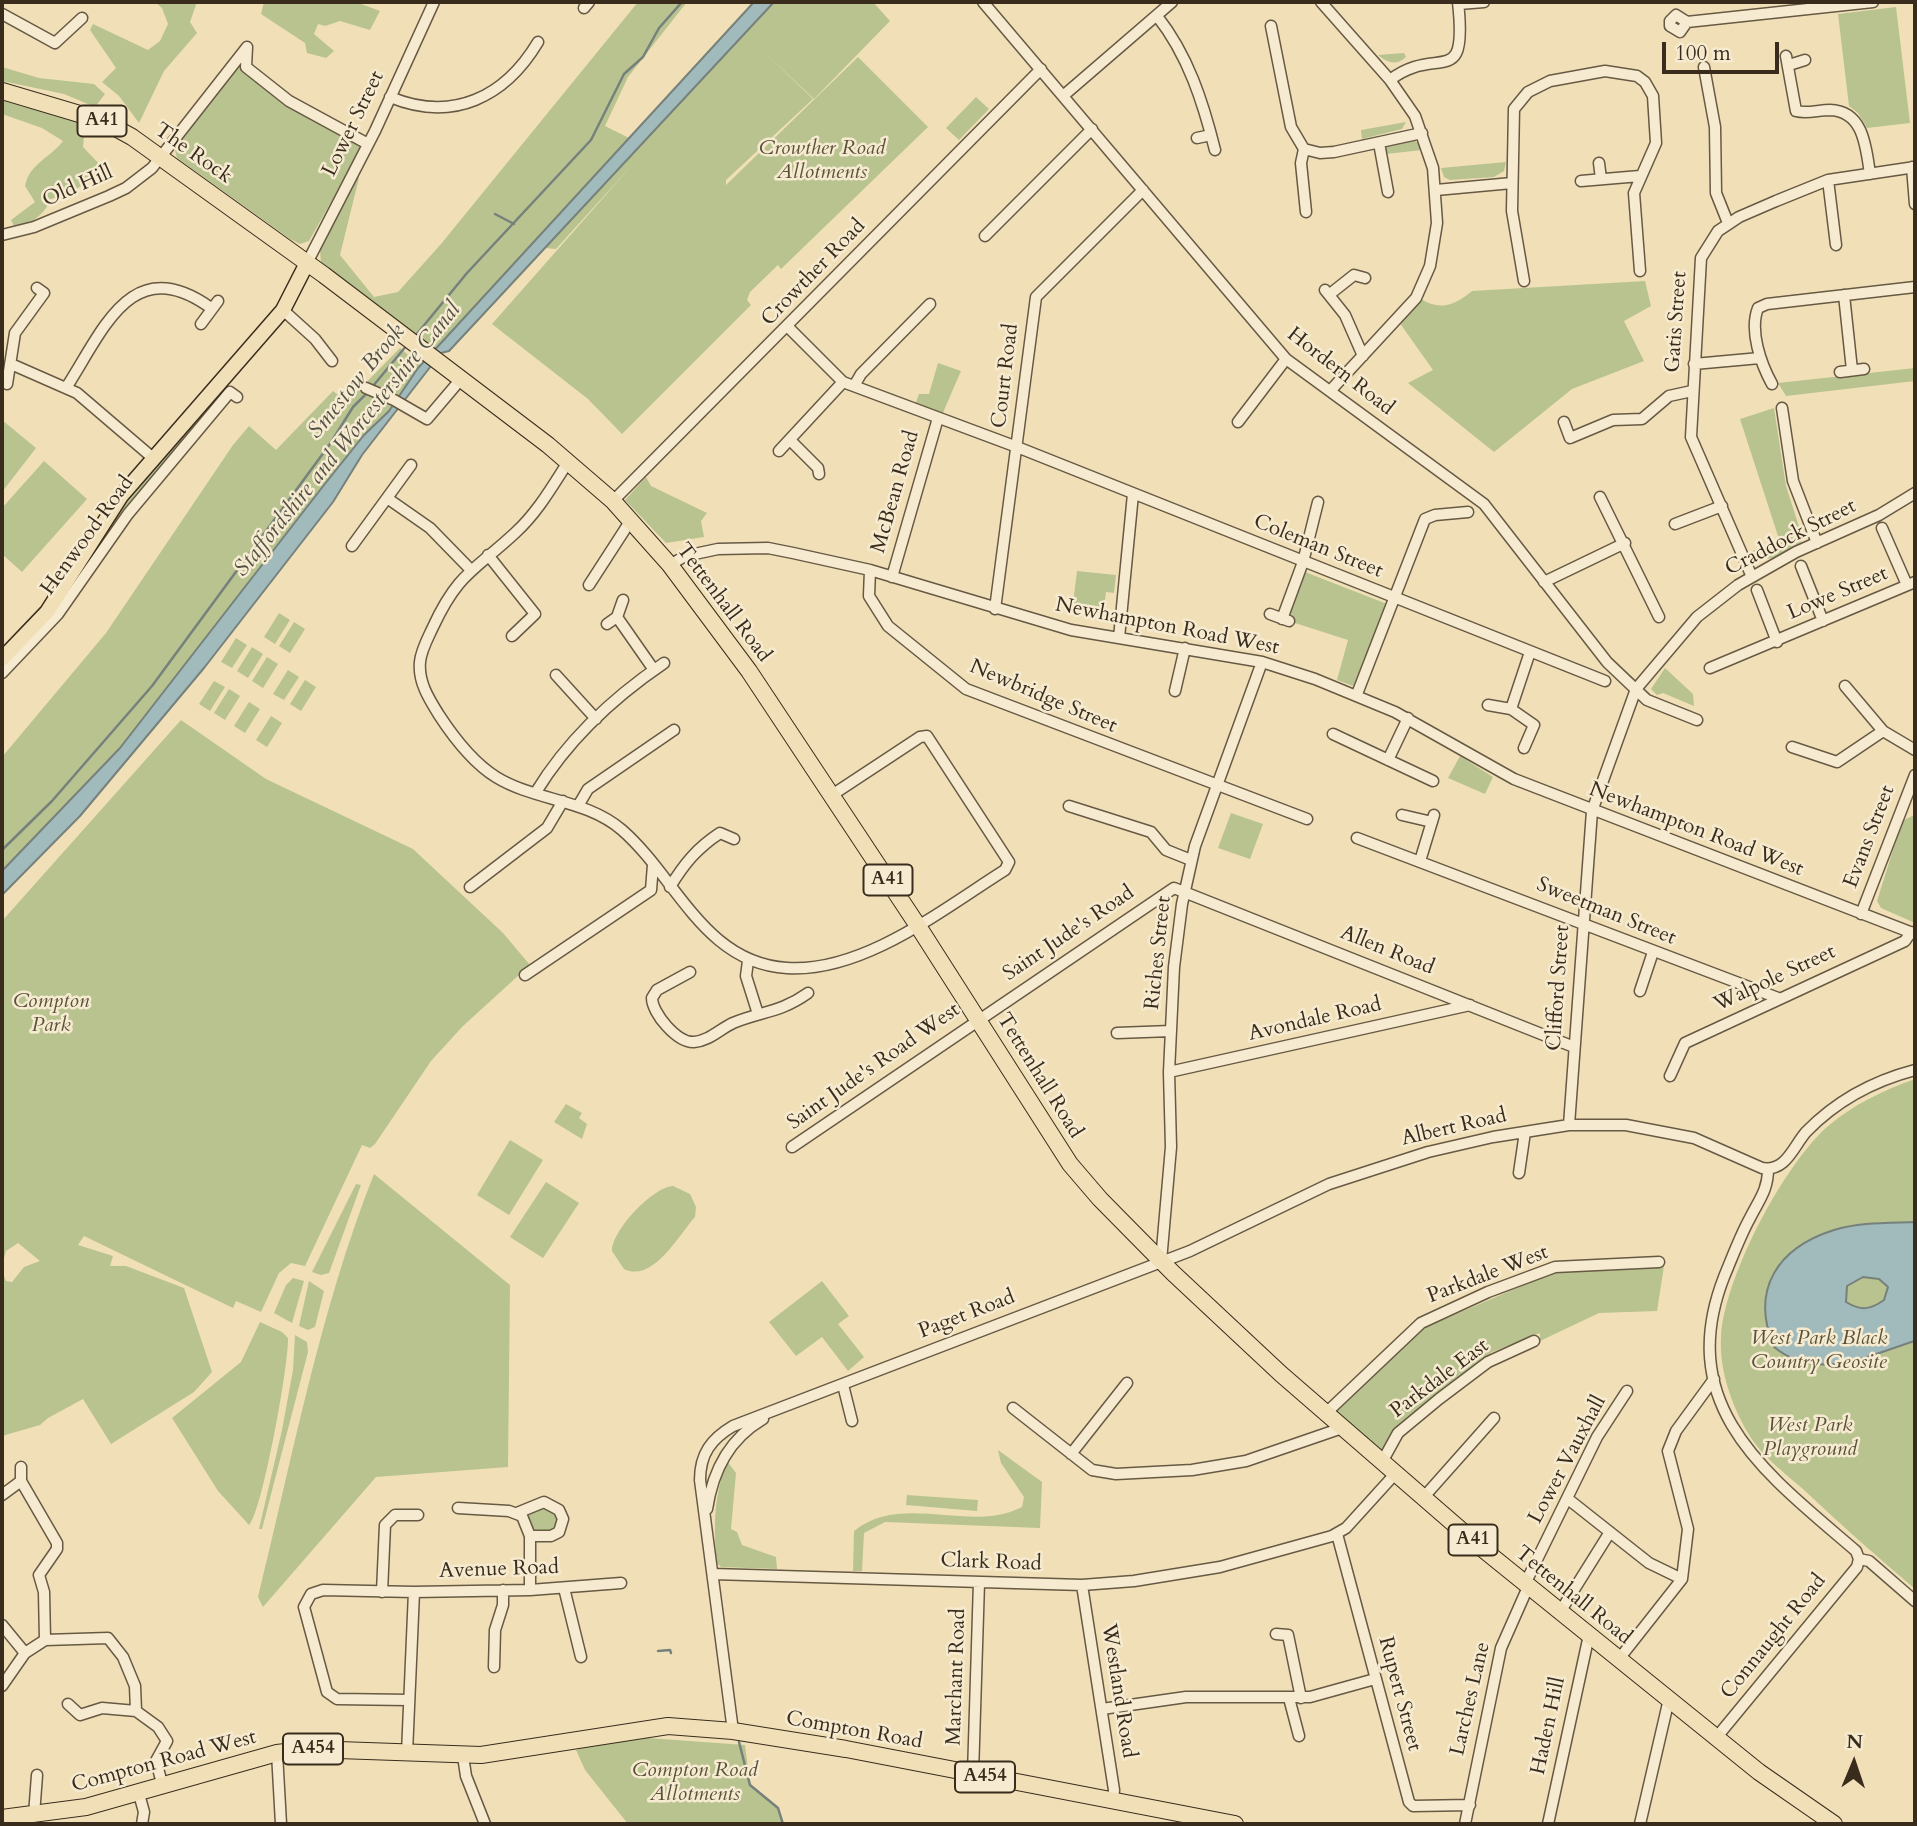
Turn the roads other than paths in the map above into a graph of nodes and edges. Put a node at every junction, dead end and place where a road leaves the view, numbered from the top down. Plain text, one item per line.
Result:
1 (434, 2) edge
2 (983, 2) edge
3 (1172, 2) edge
4 (1321, 2) edge
5 (1484, 2) edge
6 (1872, 2) edge
7 (1459, 3) edge
8 (2, 14) edge
9 (1157, 16) junction
10 (82, 18) dead end
11 (1687, 22) dead end
12 (1274, 32) dead end
13 (538, 42) dead end
14 (1805, 60) dead end
15 (1041, 69) junction
16 (1709, 71) dead end
17 (1390, 80) junction
18 (2, 91) edge
19 (1063, 96) junction
20 (390, 97) junction
21 (1092, 129) junction
22 (1422, 133) junction
23 (1212, 135) junction
24 (1197, 138) dead end
25 (1380, 143) junction
26 (368, 144) junction
27 (1304, 149) junction
28 (1215, 150) dead end
29 (162, 157) junction
30 (1599, 163) dead end
31 (1914, 167) edge
32 (1870, 174) junction
33 (1640, 176) junction
34 (1601, 179) junction
35 (1828, 180) junction
36 (1581, 181) dead end
37 (1512, 183) junction
38 (1143, 190) junction
39 (1436, 190) junction
40 (1388, 192) dead end
41 (1915, 204) edge
42 (1309, 206) dead end
43 (1728, 223) junction
44 (2, 235) edge
45 (985, 236) dead end
46 (1836, 245) dead end
47 (307, 263) junction
48 (1640, 271) dead end
49 (1365, 278) dead end
50 (1524, 281) dead end
51 (1915, 287) edge
52 (37, 288) dead end
53 (1844, 295) junction
54 (930, 304) dead end
55 (283, 310) junction
56 (201, 324) dead end
57 (788, 327) junction
58 (1363, 356) junction
59 (1760, 358) junction
60 (1286, 359) junction
61 (332, 361) dead end
62 (11, 364) junction
63 (1694, 364) junction
64 (1864, 369) dead end
65 (454, 375) junction
66 (843, 382) junction
67 (7, 384) dead end
68 (1772, 384) dead end
69 (854, 386) junction
70 (66, 388) junction
71 (369, 390) dead end
72 (1330, 391) junction
73 (1692, 391) junction
74 (237, 397) dead end
75 (1782, 408) dead end
76 (200, 416) junction
77 (937, 418) junction
78 (1238, 422) dead end
79 (1564, 422) dead end
80 (790, 440) junction
81 (1017, 447) junction
82 (779, 451) dead end
83 (153, 458) junction
84 (568, 462) junction
85 (411, 465) dead end
86 (819, 474) dead end
87 (1915, 493) edge
88 (1133, 494) junction
89 (1600, 497) dead end
90 (387, 498) junction
91 (613, 501) junction
92 (1318, 502) dead end
93 (1721, 506) junction
94 (1468, 512) dead end
95 (631, 520) junction
96 (1675, 524) dead end
97 (1882, 528) dead end
98 (1817, 543) junction
99 (1625, 544) junction
100 (352, 546) dead end
101 (488, 555) junction
102 (1303, 562) junction
103 (670, 565) junction
104 (1801, 566) dead end
105 (470, 569) junction
106 (870, 570) junction
107 (1752, 576) junction
108 (892, 577) junction
109 (1544, 582) junction
110 (1911, 584) edge
111 (589, 585) dead end
112 (1757, 590) dead end
113 (1395, 598) junction
114 (623, 600) dead end
115 (995, 609) junction
116 (1270, 614) dead end
117 (617, 617) junction
118 (1659, 617) dead end
119 (1823, 621) junction
120 (607, 624) dead end
121 (512, 636) dead end
122 (1119, 638) junction
123 (1777, 642) junction
124 (1185, 648) junction
125 (1530, 652) junction
126 (2, 659) edge
127 (1262, 662) junction
128 (664, 663) dead end
129 (1717, 668) dead end
130 (654, 670) junction
131 (2, 673) edge
132 (1605, 681) dead end
133 (558, 682) dead end
134 (1845, 686) dead end
135 (1636, 689) junction
136 (1175, 691) dead end
137 (1357, 695) junction
138 (1489, 705) dead end
139 (1511, 709) junction
140 (1408, 718) junction
141 (596, 719) junction
142 (1697, 720) dead end
143 (674, 730) dead end
144 (1883, 731) junction
145 (1333, 734) dead end
146 (1792, 747) dead end
147 (1524, 748) dead end
148 (1915, 750) edge
149 (1388, 760) junction
150 (1915, 775) edge
151 (1433, 781) dead end
152 (1217, 786) junction
153 (536, 792) junction
154 (832, 795) junction
155 (563, 801) junction
156 (578, 806) junction
157 (1069, 806) dead end
158 (1902, 808) junction
159 (1915, 809) edge
160 (1592, 811) junction
161 (1402, 815) dead end
162 (1307, 819) dead end
163 (1357, 838) dead end
164 (734, 839) dead end
165 (1191, 860) junction
166 (1420, 861) junction
167 (653, 865) junction
168 (470, 887) dead end
169 (671, 889) junction
170 (650, 890) junction
171 (1185, 890) junction
172 (1861, 914) junction
173 (1583, 923) junction
174 (918, 926) junction
175 (1913, 933) edge
176 (1653, 952) junction
177 (748, 961) junction
178 (526, 975) dead end
179 (685, 979) dead end
180 (1640, 992) dead end
181 (808, 993) dead end
182 (1778, 998) junction
183 (1470, 1005) junction
184 (758, 1014) junction
185 (978, 1019) junction
186 (1171, 1031) junction
187 (1117, 1033) dead end
188 (1574, 1046) junction
189 (1915, 1070) edge
190 (1169, 1072) junction
191 (1670, 1076) dead end
192 (1569, 1125) junction
193 (1525, 1132) junction
194 (792, 1147) dead end
195 (1768, 1169) junction
196 (1519, 1173) dead end
197 (1161, 1261) junction
198 (1659, 1262) dead end
199 (1534, 1341) dead end
200 (1714, 1379) junction
201 (1127, 1383) dead end
202 (843, 1385) junction
203 (1627, 1391) dead end
204 (787, 1406) junction
205 (1013, 1408) dead end
206 (1325, 1414) junction
207 (1494, 1418) dead end
208 (852, 1420) dead end
209 (1342, 1428) junction
210 (1072, 1454) junction
211 (1382, 1462) junction
212 (20, 1467) dead end
213 (1395, 1474) junction
214 (21, 1481) junction
215 (2, 1495) edge
216 (1423, 1498) junction
217 (1568, 1499) junction
218 (458, 1508) dead end
219 (517, 1513) junction
220 (418, 1515) dead end
221 (706, 1516) junction
222 (1610, 1532) junction
223 (1337, 1534) junction
224 (530, 1536) junction
225 (1859, 1559) junction
226 (713, 1574) junction
227 (1682, 1579) junction
228 (979, 1581) junction
229 (621, 1583) dead end
230 (1082, 1585) junction
231 (1527, 1585) junction
232 (564, 1588) junction
233 (503, 1590) junction
234 (530, 1590) junction
235 (382, 1592) junction
236 (414, 1592) junction
237 (1915, 1601) edge
238 (1560, 1612) junction
239 (2, 1625) edge
240 (1276, 1634) dead end
241 (1589, 1636) junction
242 (45, 1640) junction
243 (25, 1653) junction
244 (581, 1657) dead end
245 (1619, 1659) junction
246 (494, 1667) dead end
247 (1376, 1679) junction
248 (2, 1686) edge
249 (1295, 1698) junction
250 (1669, 1699) junction
251 (409, 1700) junction
252 (68, 1704) dead end
253 (1102, 1709) junction
254 (136, 1711) junction
255 (733, 1731) junction
256 (1299, 1736) dead end
257 (1716, 1738) junction
258 (407, 1753) junction
259 (277, 1754) junction
260 (463, 1756) junction
261 (973, 1774) junction
262 (37, 1775) dead end
263 (163, 1787) junction
264 (139, 1794) junction
265 (1113, 1802) junction
266 (1470, 1805) junction
267 (34, 1815) junction
268 (2, 1818) edge
269 (142, 1824) edge
270 (281, 1824) edge
271 (485, 1824) edge
272 (1235, 1824) edge
273 (1465, 1824) edge
274 (1548, 1824) edge
275 (1640, 1824) edge
276 (1835, 1824) edge

1 - 20 street, Lower Street
2 - 15 street, Hordern Road
3 - 9 street
4 - 17 street
5 - 7 street
6 - 11 street
7 - 17 street
8 - 10 street
9 - 19 street
9 - 23 street
12 - 27 street
13 - 20 street
14 - 32 street
15 - 19 street, Hordern Road
15 - 57 street, Crowther Road
16 - 43 street
17 - 22 street
18 - 29 highway, The Rock / A41
19 - 21 street, Hordern Road
20 - 26 street, Lower Street
21 - 38 street, Hordern Road
21 - 45 street
22 - 25 street
22 - 39 street
23 - 24 street
23 - 28 street
25 - 27 street
25 - 40 street
26 - 29 street, Old Hill
26 - 47 street, Lower Street
27 - 42 street
29 - 44 street, Old Hill
29 - 47 highway, The Rock / A41
30 - 34 street
31 - 32 street, Gatis Street
31 - 41 street
32 - 35 street, Gatis Street
33 - 34 street
33 - 37 street
33 - 48 street
34 - 36 street
35 - 43 street, Gatis Street
35 - 46 street
37 - 39 street
37 - 50 street
38 - 60 street, Hordern Road
38 - 81 street, Court Road
39 - 58 street
43 - 63 street, Gatis Street
47 - 55 main road, Henwood Road
47 - 65 highway, Tettenhall Road / A41
49 - 58 street
51 - 53 street
52 - 62 street
53 - 59 street
53 - 64 street
54 - 69 street
55 - 61 street
55 - 76 main road, Henwood Road
56 - 70 street
57 - 66 street
57 - 91 street, Crowther Road
58 - 72 street
59 - 63 street
59 - 68 street
60 - 72 street, Hordern Road
60 - 78 street
62 - 67 street
62 - 70 street
63 - 73 street, Gatis Street
65 - 71 street
65 - 84 highway, Tettenhall Road / A41
66 - 69 street, Coleman Street
66 - 80 street
69 - 77 street, Coleman Street
70 - 83 street
72 - 109 street, Hordern Road
73 - 79 street
73 - 93 street, Gatis Street
74 - 76 street, Henwood Road
75 - 98 street
76 - 83 main road, Henwood Road
76 - 131 street, Henwood Road
77 - 81 street, Coleman Street
77 - 108 street, McBean Road
80 - 82 street
80 - 86 street
81 - 88 street, Coleman Street
81 - 115 street, Court Road
83 - 126 main road, Henwood Road
84 - 91 highway, Tettenhall Road / A41
84 - 101 street
85 - 90 street
87 - 98 street, Craddock Street
88 - 102 street, Coleman Street
88 - 122 street
89 - 99 street
90 - 100 street
90 - 105 street
91 - 95 highway, Tettenhall Road / A41
92 - 102 street
93 - 96 street
93 - 107 street, Gatis Street
94 - 113 street
95 - 103 highway, Tettenhall Road / A41
95 - 111 street
97 - 110 street
98 - 107 street, Craddock Street
99 - 109 street
99 - 118 street
101 - 105 street
101 - 121 street
102 - 113 street, Coleman Street
102 - 116 street
103 - 106 street, Newhampton Road West
103 - 154 highway, Tettenhall Road / A41
104 - 119 street
105 - 153 street
106 - 108 street, Newhampton Road West
106 - 152 street, Newbridge Street
107 - 135 street, Craddock Street
108 - 115 street, Newhampton Road West
109 - 135 street, Hordern Road
110 - 119 street, Lowe Street
112 - 123 street, Lowe Street
113 - 125 street, Coleman Street
113 - 137 street
114 - 117 street
115 - 122 street, Newhampton Road West
117 - 120 street
117 - 130 street
119 - 123 street, Lowe Street
122 - 124 street, Newhampton Road West
123 - 129 street, Lowe Street
124 - 127 street, Newhampton Road West
124 - 136 street
125 - 132 street, Coleman Street
125 - 139 street
127 - 137 street, Newhampton Road West
127 - 152 street, Riches Street
128 - 130 street
130 - 141 street
133 - 141 street
134 - 144 street
135 - 142 street, Hordern Road
135 - 160 street, Clifford Street
137 - 140 street, Newhampton Road West
138 - 139 street
139 - 147 street
140 - 149 street
140 - 160 street, Newhampton Road West
141 - 153 street
143 - 156 street
144 - 146 street
144 - 148 street
145 - 149 street
149 - 151 street
150 - 158 street, Evans Street
152 - 162 street
152 - 165 street, Riches Street
153 - 155 street
154 - 174 highway, Tettenhall Road / A41
154 - 174 street
155 - 156 street
155 - 168 street
156 - 167 street
157 - 165 street
158 - 159 street
158 - 172 street, Evans Street
160 - 172 street, Newhampton Road West
160 - 173 street, Clifford Street
161 - 166 street
163 - 166 street, Sweetman Street
164 - 169 street
165 - 171 street, Riches Street
166 - 173 street, Sweetman Street
167 - 169 street
167 - 170 street
169 - 170 street
169 - 177 street
170 - 178 street
171 - 183 street, Allen Road
171 - 185 street, Saint Jude's Road
171 - 186 street, Riches Street
172 - 175 street, Newhampton Road West
173 - 176 street, Sweetman Street
173 - 188 street, Clifford Street
174 - 177 street
174 - 185 highway, Tettenhall Road / A41
175 - 182 street, Walpole Street
176 - 180 street
176 - 182 street, Sweetman Street
177 - 184 street
179 - 184 street
181 - 184 street
182 - 191 street, Walpole Street
183 - 188 street, Allen Road
183 - 190 street, Avondale Road
185 - 194 street, Saint Jude's Road West
185 - 197 highway, Tettenhall Road / A41
186 - 187 street
186 - 190 street, Riches Street
188 - 192 street, Clifford Street
189 - 195 street
190 - 197 street, Riches Street
192 - 193 street, Albert Road
192 - 195 street, Albert Road
193 - 196 street
193 - 197 street, Albert Road
195 - 200 street
197 - 202 street, Paget Road
197 - 206 highway, Tettenhall Road / A41
198 - 206 street, Parkdale West
199 - 211 street, Parkdale East
200 - 225 street
200 - 227 street
201 - 210 street
202 - 204 street, Paget Road
202 - 208 street
203 - 217 street, Lower Vauxhall
204 - 221 street, Paget Road
204 - 221 street, Paget Road
205 - 210 street
206 - 209 highway, Tettenhall Road / A41
207 - 216 street
209 - 210 street
209 - 211 highway, Tettenhall Road / A41
211 - 213 highway, Tettenhall Road / A41
212 - 214 street
213 - 216 highway, Tettenhall Road / A41
213 - 223 street
214 - 215 street
214 - 242 street
216 - 231 highway, Tettenhall Road / A41
217 - 222 street
217 - 231 street, Lower Vauxhall
218 - 219 street
219 - 224 street
219 - 224 street
220 - 235 street
221 - 226 street, Paget Road
222 - 227 street
222 - 238 street
223 - 230 street, Clark Road
223 - 247 street, Rupert Street
224 - 234 street
225 - 237 street
225 - 257 street, Connaught Road
226 - 228 street, Clark Road
226 - 255 street
227 - 245 street
228 - 230 street, Clark Road
228 - 261 street, Marchant Road
229 - 232 street, Avenue Road
230 - 253 street, Westland Road
231 - 238 highway, Tettenhall Road / A41
231 - 266 street, Larches Lane
232 - 234 street, Avenue Road
232 - 244 street
233 - 234 street, Avenue Road
233 - 236 street, Avenue Road
233 - 246 street
235 - 236 street
235 - 251 street
236 - 251 street, Avenue Road
238 - 241 highway, Tettenhall Road / A41
239 - 243 street
240 - 249 street
241 - 245 highway, Tettenhall Road / A41
241 - 274 street, Haden Hill
242 - 243 street
242 - 254 street
243 - 248 street
245 - 250 highway, Tettenhall Road / A41
247 - 249 street
247 - 266 street, Rupert Street
249 - 253 street
249 - 256 street
250 - 257 highway, Tettenhall Road / A41
250 - 275 street
251 - 258 street, Avenue Road
252 - 254 street
253 - 265 street, Westland Road
254 - 263 street
255 - 260 highway, Compton Road / A454
255 - 261 highway, Compton Road / A454
257 - 276 highway, Tettenhall Road / A41
258 - 259 highway, Compton Road West / A454
258 - 260 highway, Compton Road West / A454
259 - 263 highway, Compton Road West / A454
259 - 270 street
260 - 271 street
261 - 265 highway, Compton Road / A454
262 - 267 street
263 - 264 highway, Compton Road West / A454
264 - 267 highway, Compton Road West / A454
264 - 269 street
265 - 272 highway, Compton Road / A454
266 - 273 street, Larches Lane
267 - 268 highway, Compton Road West / A454

